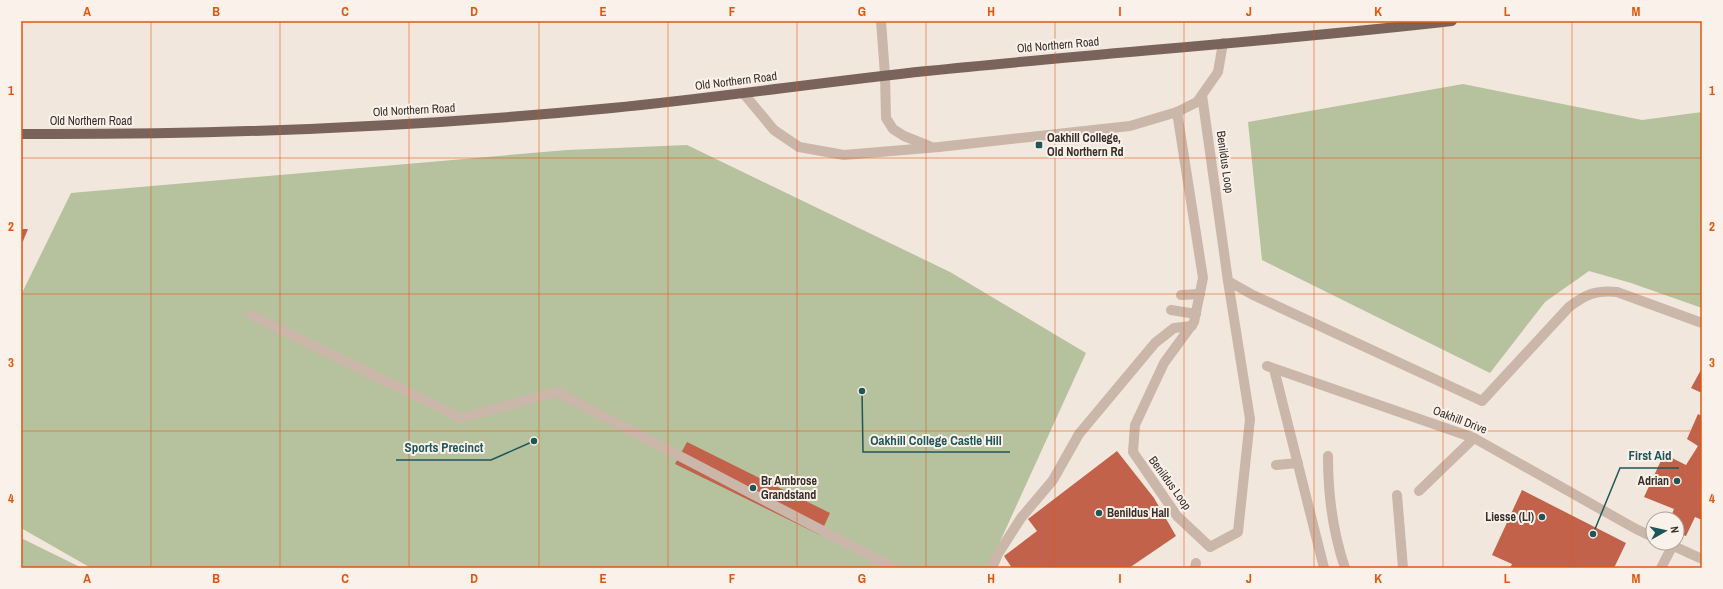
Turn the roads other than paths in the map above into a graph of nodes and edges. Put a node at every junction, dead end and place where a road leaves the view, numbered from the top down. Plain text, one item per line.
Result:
1 (881, 21) edge
2 (1452, 21) edge
3 (1223, 43) junction
4 (885, 75) junction
5 (744, 94) junction
6 (1202, 94) junction
7 (1178, 112) junction
8 (21, 134) edge
9 (931, 147) junction
10 (1228, 281) junction
11 (1200, 294) junction
12 (1181, 295) dead end
13 (1171, 310) dead end
14 (1196, 314) junction
15 (251, 315) dead end
16 (1702, 323) edge
17 (1192, 326) junction
18 (1474, 438) junction
19 (1328, 456) dead end
20 (1298, 463) junction
21 (1276, 465) dead end
22 (1419, 491) dead end
23 (1396, 495) dead end
24 (1645, 533) edge
25 (1667, 551) edge
26 (1685, 551) edge
27 (1702, 559) edge
28 (993, 567) edge
29 (894, 568) edge
30 (1324, 568) edge
31 (1345, 568) edge
32 (1403, 568) edge
33 (1661, 568) edge

1 - 4 street
2 - 3 main road, Old Northern Road
3 - 4 main road, Old Northern Road
3 - 6 street
4 - 5 main road, Old Northern Road
4 - 9 street
5 - 8 main road, Old Northern Road
5 - 9 street
6 - 7 street
6 - 10 street, Benildus Loop
7 - 9 street
7 - 11 street, Benildus Loop
10 - 16 street
10 - 17 street, Benildus Loop
11 - 12 street
11 - 14 street, Benildus Loop
13 - 14 street
14 - 17 street, Benildus Loop
15 - 29 street
17 - 28 street
18 - 20 street, Oakhill Drive
18 - 22 street
18 - 24 street, Oakhill Drive
19 - 31 street
20 - 21 street
20 - 30 street
23 - 32 street
25 - 33 street
26 - 27 street

